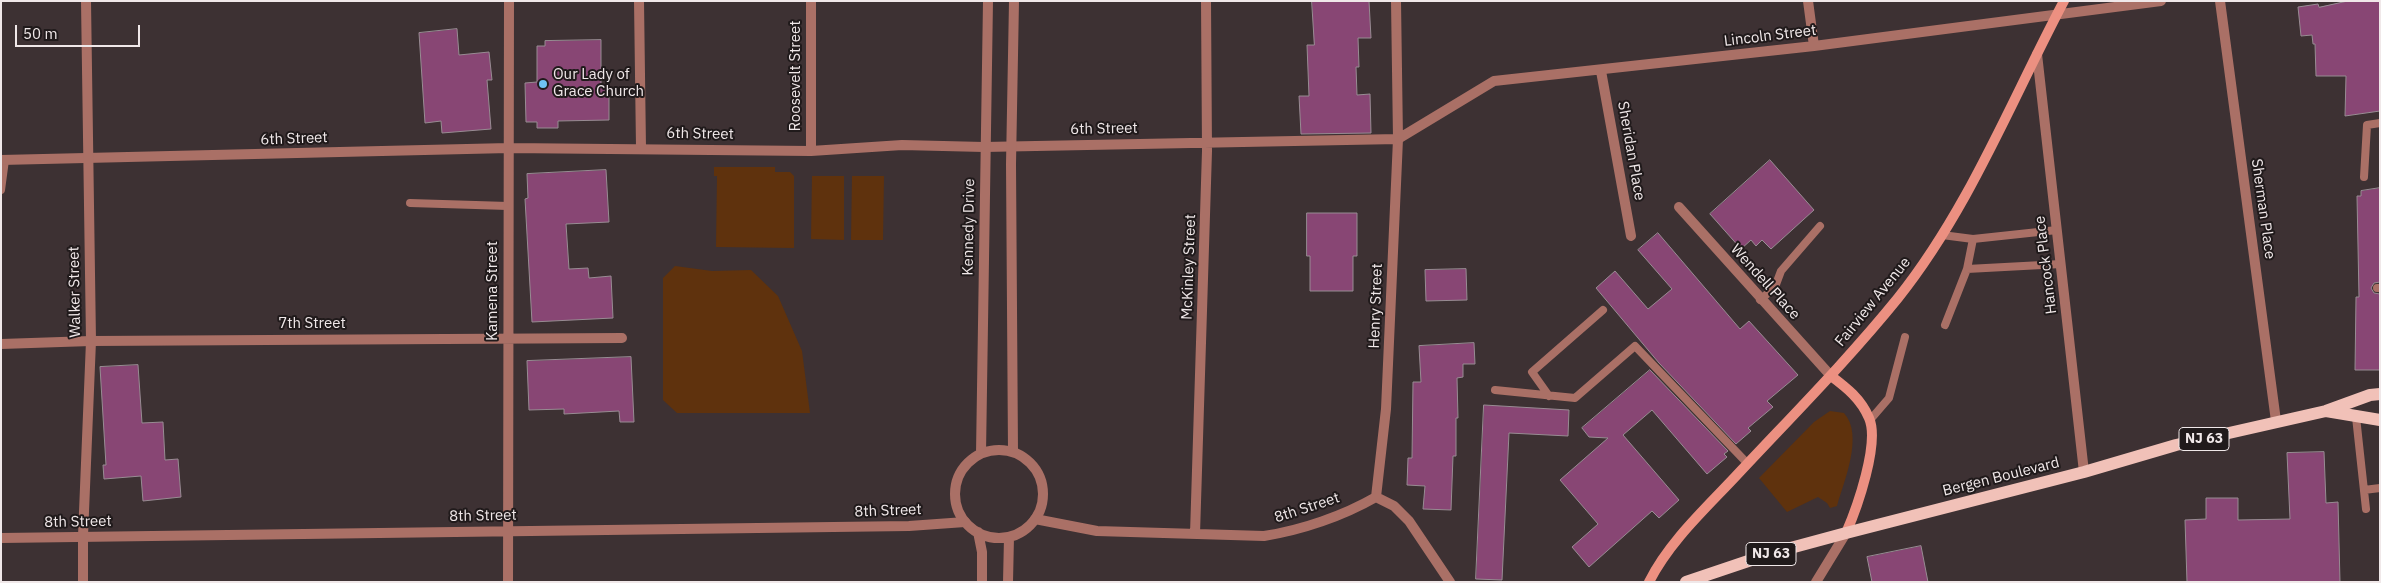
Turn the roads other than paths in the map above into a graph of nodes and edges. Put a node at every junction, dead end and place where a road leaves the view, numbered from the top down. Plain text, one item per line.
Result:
1 (86, 1) edge
2 (509, 1) edge
3 (639, 1) edge
4 (811, 1) edge
5 (988, 1) edge
6 (1014, 1) edge
7 (1206, 1) edge
8 (1396, 1) edge
9 (1808, 1) edge
10 (2064, 1) edge
11 (2161, 1) edge
12 (2220, 1) edge
13 (2057, 15) junction
14 (1814, 46) junction
15 (2037, 54) junction
16 (1601, 70) junction
17 (2380, 124) edge
18 (1398, 139) junction
19 (1207, 142) junction
20 (1011, 145) junction
21 (984, 147) junction
22 (509, 148) junction
23 (641, 148) junction
24 (811, 151) junction
25 (88, 159) junction
26 (3, 160) edge
27 (2364, 177) dead end
28 (1, 190) edge
29 (410, 204) dead end
30 (508, 206) junction
31 (1679, 207) dead end
32 (1820, 226) dead end
33 (2057, 230) junction
34 (1942, 235) junction
35 (1631, 236) dead end
36 (1973, 240) junction
37 (2061, 264) junction
38 (1967, 269) junction
39 (1760, 300) junction
40 (1603, 310) dead end
41 (1945, 325) dead end
42 (1905, 337) dead end
43 (508, 338) junction
44 (622, 338) dead end
45 (91, 341) junction
46 (1, 344) edge
47 (1831, 376) junction
48 (1495, 390) dead end
49 (2380, 394) edge
50 (1549, 396) junction
51 (2326, 411) junction
52 (2356, 417) junction
53 (1870, 420) junction
54 (2380, 420) edge
55 (2276, 421) junction
56 (1013, 452) junction
57 (981, 454) junction
58 (1747, 463) junction
59 (2084, 472) junction
60 (2380, 488) edge
61 (2364, 490) junction
62 (1376, 497) junction
63 (2366, 509) dead end
64 (1035, 519) junction
65 (965, 522) junction
66 (508, 531) junction
67 (978, 532) junction
68 (1846, 533) junction
69 (1195, 534) junction
70 (82, 536) junction
71 (1009, 537) junction
72 (1, 538) edge
73 (1691, 580) edge
74 (83, 582) edge
75 (508, 582) edge
76 (982, 582) edge
77 (1008, 582) edge
78 (1450, 582) edge
79 (1649, 582) edge
80 (1816, 582) edge

1 - 25 street, Walker Street
2 - 22 street, Kamena Street
3 - 23 street
4 - 24 street, Roosevelt Street
5 - 21 street, Kennedy Drive
6 - 20 street
7 - 19 street, McKinley Street
8 - 18 street, Henry Street
9 - 14 street
10 - 13 main road, Fairview Avenue
11 - 13 street, Lincoln Street
12 - 55 street, Sherman Place
13 - 14 street, Lincoln Street
13 - 15 main road, Fairview Avenue
14 - 16 street, Lincoln Street
15 - 33 street, Hancock Place
15 - 34 main road, Fairview Avenue
16 - 18 street, Lincoln Street
16 - 35 street, Sheridan Place
17 - 27 lane
18 - 19 street, 6th Street
18 - 62 street, Henry Street
19 - 20 street, 6th Street
19 - 69 street, McKinley Street
20 - 21 street, 6th Street
20 - 56 street
21 - 24 street, 6th Street
21 - 57 street, Kennedy Drive
22 - 23 street, 6th Street
22 - 25 street, 6th Street
22 - 30 street, Kamena Street
23 - 24 street, 6th Street
25 - 26 street, 6th Street
25 - 45 street, Walker Street
26 - 28 lane
29 - 30 lane
30 - 43 street, Kamena Street
31 - 39 street, Wendell Place
32 - 39 lane
33 - 36 lane
33 - 37 street, Hancock Place
34 - 36 lane
34 - 47 main road, Fairview Avenue
36 - 38 lane
37 - 38 lane
37 - 59 street, Hancock Place
38 - 41 lane
39 - 47 street, Wendell Place
40 - 50 lane
42 - 53 lane
43 - 44 street, 7th Street
43 - 45 street, 7th Street
43 - 66 street, Kamena Street
45 - 46 street, 7th Street
45 - 70 street, Walker Street
47 - 53 main road
47 - 58 main road, Fairview Avenue
48 - 50 lane
49 - 51 main road, Bergen Boulevard / NJ 63
50 - 58 lane
51 - 52 main road, Bergen Boulevard / NJ 63
51 - 55 main road, Bergen Boulevard / NJ 63
52 - 54 main road, Bergen Boulevard / NJ 63
52 - 61 lane
53 - 68 main road
55 - 59 main road, Bergen Boulevard / NJ 63
56 - 57 street
56 - 64 street
57 - 65 street
58 - 79 main road, Fairview Avenue
59 - 68 main road, Bergen Boulevard / NJ 63
60 - 61 lane
61 - 63 lane
62 - 69 street, 8th Street
62 - 78 street
64 - 69 street, 8th Street
64 - 71 street
65 - 66 street, 8th Street
65 - 67 street
66 - 70 street, 8th Street
66 - 75 street, Kamena Street
67 - 71 street
67 - 76 street
68 - 73 main road, Bergen Boulevard / NJ 63
68 - 80 street
70 - 72 street, 8th Street
70 - 74 street, Walker Street
71 - 77 street

